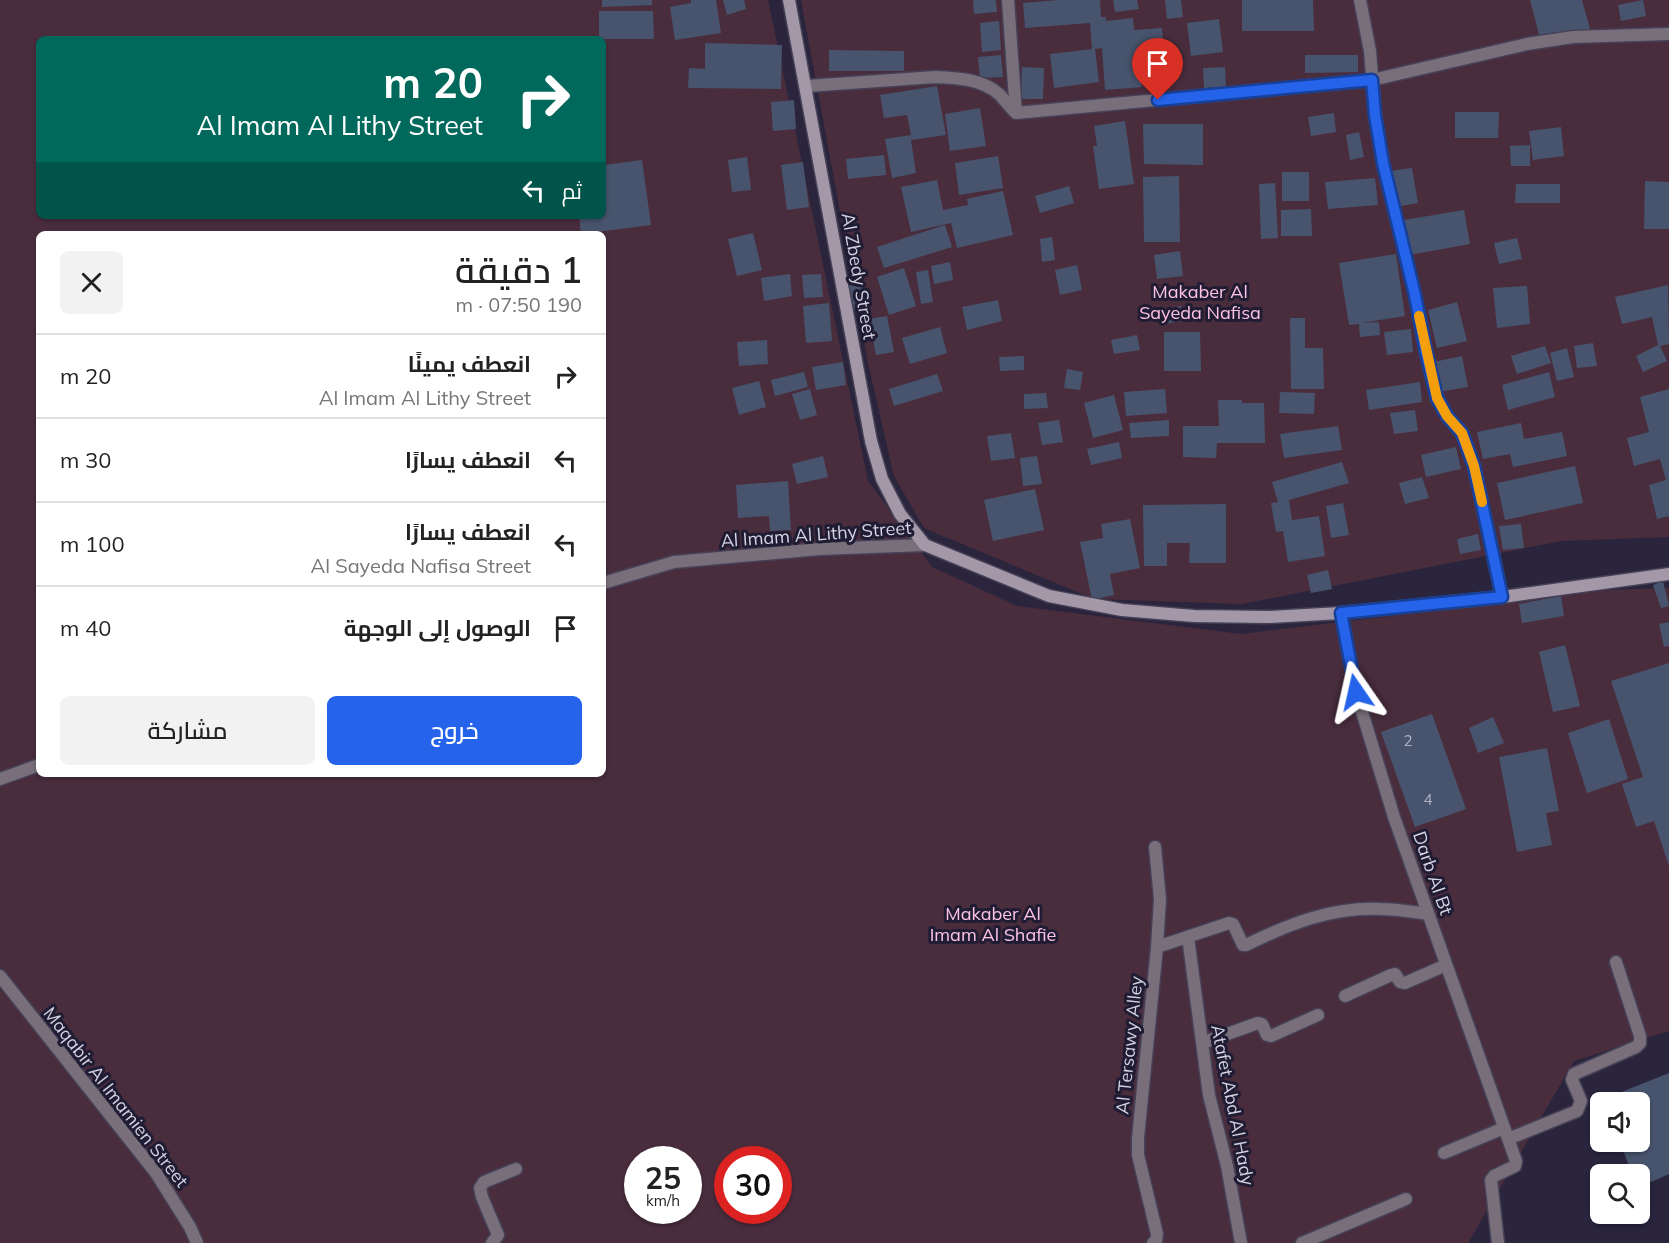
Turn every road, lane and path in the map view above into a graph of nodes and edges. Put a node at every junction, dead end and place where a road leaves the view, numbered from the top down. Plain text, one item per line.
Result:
1 (789, 0) edge
2 (1008, 0) edge
3 (1360, 0) edge
4 (1669, 34) edge
5 (1372, 80) junction
6 (807, 86) junction
7 (1016, 113) junction
8 (925, 545) junction
9 (1669, 573) edge
10 (606, 582) edge
11 (1502, 597) junction
12 (1341, 613) junction
13 (36, 766) edge
14 (0, 779) edge
15 (1155, 847) dead end
16 (1428, 914) junction
17 (1188, 937) junction
18 (1157, 947) junction
19 (1616, 962) dead end
20 (1446, 965) junction
21 (0, 976) edge
22 (1345, 996) dead end
23 (1318, 1015) dead end
24 (1202, 1044) junction
25 (1506, 1133) junction
26 (1444, 1153) dead end
27 (516, 1169) dead end
28 (1406, 1199) dead end
29 (198, 1243) edge
30 (492, 1243) edge
31 (1153, 1243) edge
32 (1241, 1243) edge
33 (1302, 1243) edge
34 (1498, 1243) edge

1 - 6 street, Al Zbedy Street
2 - 7 street
3 - 5 street
4 - 5 street
5 - 7 street
5 - 11 street
6 - 7 street
6 - 8 street, Al Zbedy Street
8 - 10 street, Al Imam Al Lithy Street
8 - 12 street, Al Imam Al Lithy Street
9 - 11 street, Al Imam Al Lithy Street
11 - 12 street, Al Imam Al Lithy Street
12 - 16 street, Darb Al Bt
13 - 14 street
15 - 18 street, Al Tersawy Alley
16 - 17 street
16 - 20 street, Darb Al Bt
17 - 18 street
17 - 24 street, Atafet Abd Al Hady
18 - 31 street, Al Tersawy Alley
19 - 25 street
20 - 22 street
20 - 25 street, Darb Al Bt
21 - 29 street, Maqabir Al Imamien Street
23 - 24 street
24 - 32 street, Atafet Abd Al Hady
25 - 26 street
25 - 34 street, Darb Al Bt
27 - 30 street
28 - 33 street

